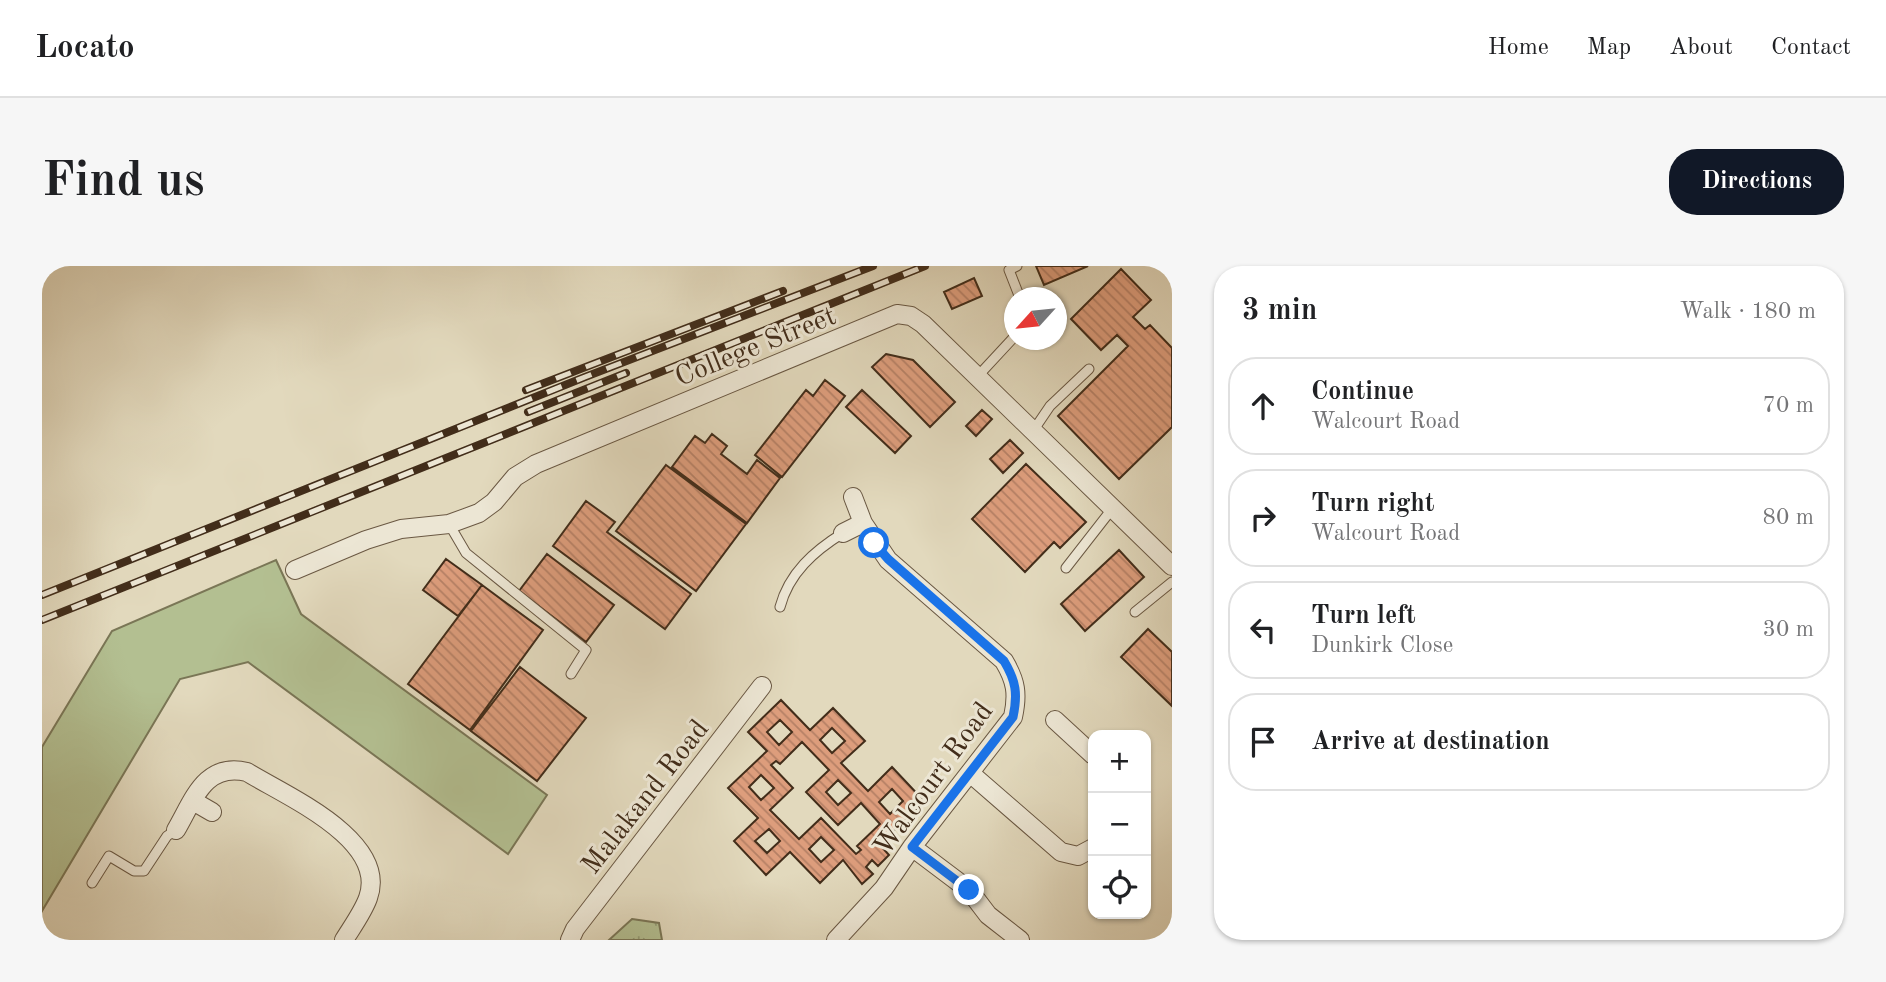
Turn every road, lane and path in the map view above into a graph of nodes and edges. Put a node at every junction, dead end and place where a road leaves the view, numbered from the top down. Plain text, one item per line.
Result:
1 (1017, 266) edge
2 (1016, 287) edge
3 (1004, 347) edge
4 (1089, 369) dead end
5 (977, 377) junction
6 (1033, 431) junction
7 (853, 497) dead end
8 (1112, 509) junction
9 (863, 523) junction
10 (449, 524) junction
11 (843, 533) joint
12 (1172, 565) edge
13 (1066, 568) dead end
14 (295, 570) dead end
15 (1172, 582) edge
16 (780, 607) dead end
17 (1135, 612) dead end
18 (571, 674) dead end
19 (762, 686) dead end
20 (1055, 720) dead end
21 (1088, 750) edge
22 (971, 774) junction
23 (193, 801) junction
24 (212, 812) dead end
25 (176, 830) joint
26 (912, 847) junction
27 (1088, 851) edge
28 (92, 883) dead end
29 (344, 940) edge
30 (570, 940) edge
31 (836, 940) edge
32 (1020, 940) edge

1 - 2 lane
3 - 5 lane
4 - 6 lane
5 - 6 street, College Street
5 - 10 street, College Street
6 - 8 street, College Street
7 - 9 street, Walcourt Road
8 - 12 street, College Street
8 - 13 lane
9 - 11 street
9 - 22 street, Walcourt Road
10 - 14 street, College Street
10 - 18 lane
11 - 16 lane
15 - 17 lane
19 - 30 street, Malakand Road
20 - 21 street
22 - 26 street, Walcourt Road
22 - 27 street
23 - 24 street
23 - 25 street
23 - 29 street
25 - 28 lane
26 - 31 street, Walcourt Road
26 - 32 street

